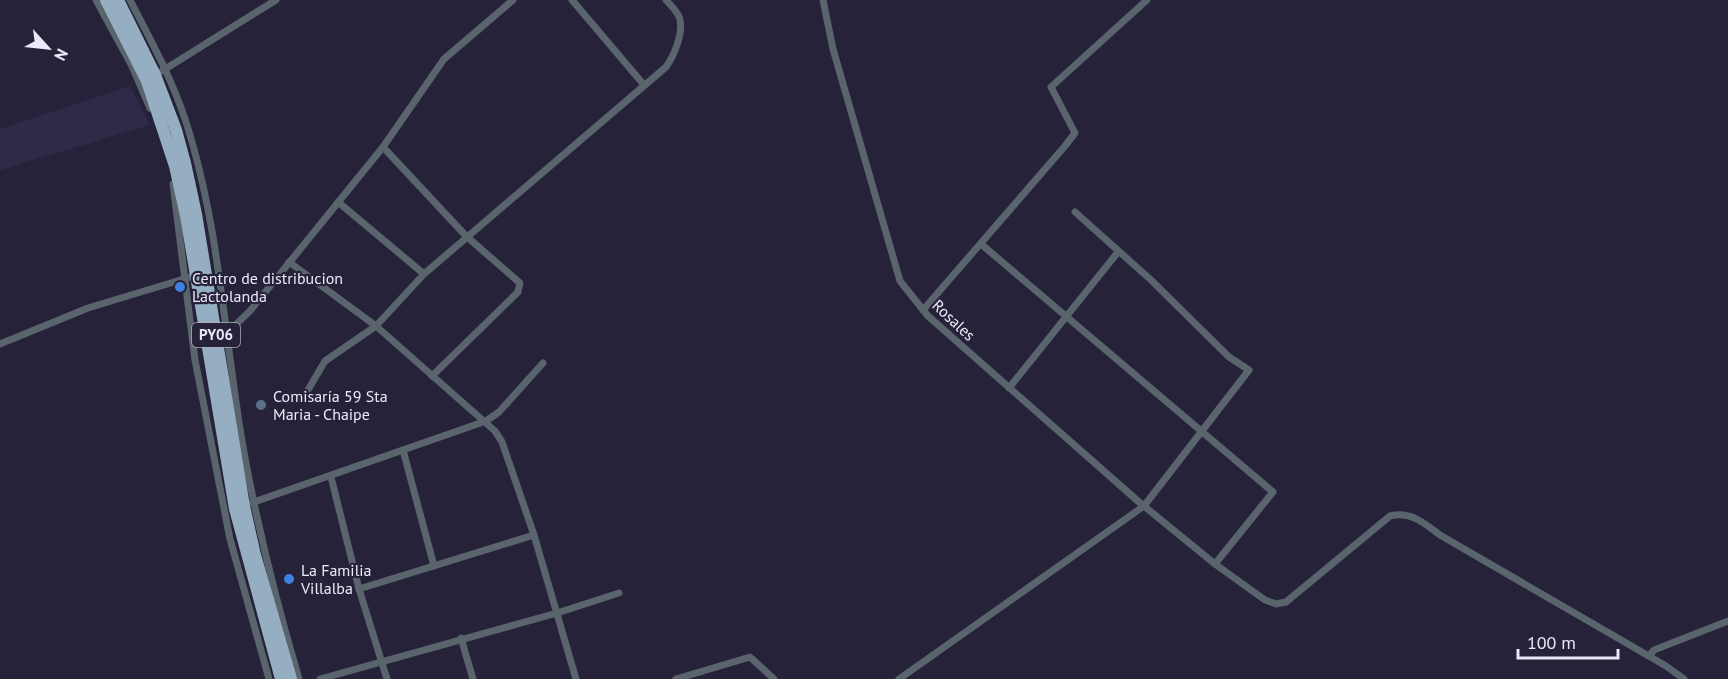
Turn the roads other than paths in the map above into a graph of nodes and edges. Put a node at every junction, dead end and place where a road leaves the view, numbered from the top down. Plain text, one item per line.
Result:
1 (96, 0) edge
2 (106, 0) edge
3 (117, 0) edge
4 (130, 0) edge
5 (276, 0) edge
6 (513, 0) edge
7 (572, 0) edge
8 (666, 0) edge
9 (823, 0) edge
10 (1147, 0) edge
11 (160, 72) junction
12 (644, 85) junction
13 (383, 147) junction
14 (338, 202) junction
15 (1075, 212) dead end
16 (199, 229) junction
17 (466, 236) junction
18 (981, 244) junction
19 (1118, 252) junction
20 (289, 262) junction
21 (424, 274) junction
22 (192, 277) junction
23 (923, 310) junction
24 (1068, 316) junction
25 (376, 326) junction
26 (222, 335) junction
27 (0, 344) edge
28 (219, 353) junction
29 (543, 363) dead end
30 (432, 376) junction
31 (1009, 388) junction
32 (304, 395) dead end
33 (486, 421) junction
34 (1202, 432) junction
35 (403, 450) junction
36 (331, 477) junction
37 (1144, 506) junction
38 (240, 508) junction
39 (534, 535) junction
40 (1215, 564) junction
41 (434, 566) junction
42 (359, 589) junction
43 (619, 593) dead end
44 (557, 613) junction
45 (1728, 621) edge
46 (461, 638) junction
47 (1648, 656) junction
48 (382, 662) junction
49 (680, 678) edge
50 (269, 679) edge
51 (281, 679) edge
52 (291, 679) edge
53 (299, 679) edge
54 (320, 679) edge
55 (387, 679) edge
56 (473, 679) edge
57 (576, 679) edge
58 (774, 679) edge
59 (899, 679) edge
60 (1684, 679) edge

1 - 22 street
2 - 22 highway, PY06
3 - 11 highway, PY06
4 - 11 street
5 - 11 street
6 - 13 street
7 - 12 street
8 - 12 street
9 - 23 street, Rosales
10 - 18 street
11 - 16 highway, PY06
11 - 26 street
12 - 17 street
13 - 14 street
13 - 17 street
14 - 20 street
14 - 21 street
15 - 19 street
16 - 22 street
16 - 26 highway, PY06
17 - 21 street
17 - 30 street
18 - 23 street
18 - 24 street
19 - 24 street
19 - 34 street
20 - 25 street
20 - 26 street
21 - 25 street
22 - 27 street
22 - 28 street
22 - 38 highway, PY06
23 - 31 street, Rosales
24 - 31 street
24 - 34 street
25 - 30 street
25 - 32 street
26 - 28 highway, PY06
26 - 38 street
28 - 38 highway, PY06
29 - 33 street
30 - 33 street
31 - 37 street, Rosales
33 - 35 street
33 - 39 street
34 - 37 street
34 - 40 street
35 - 36 street
35 - 41 street
36 - 38 street
36 - 42 street
37 - 40 street, Rosales
37 - 59 street
38 - 50 street
38 - 51 highway, PY06
38 - 52 highway, PY06
38 - 53 street
39 - 41 street
39 - 44 street
40 - 47 street, Rosales
41 - 42 street
42 - 48 street
43 - 44 street
44 - 46 street
44 - 57 street
45 - 47 street
46 - 48 street
46 - 56 street
47 - 60 street
48 - 54 street
48 - 55 street
49 - 58 street

